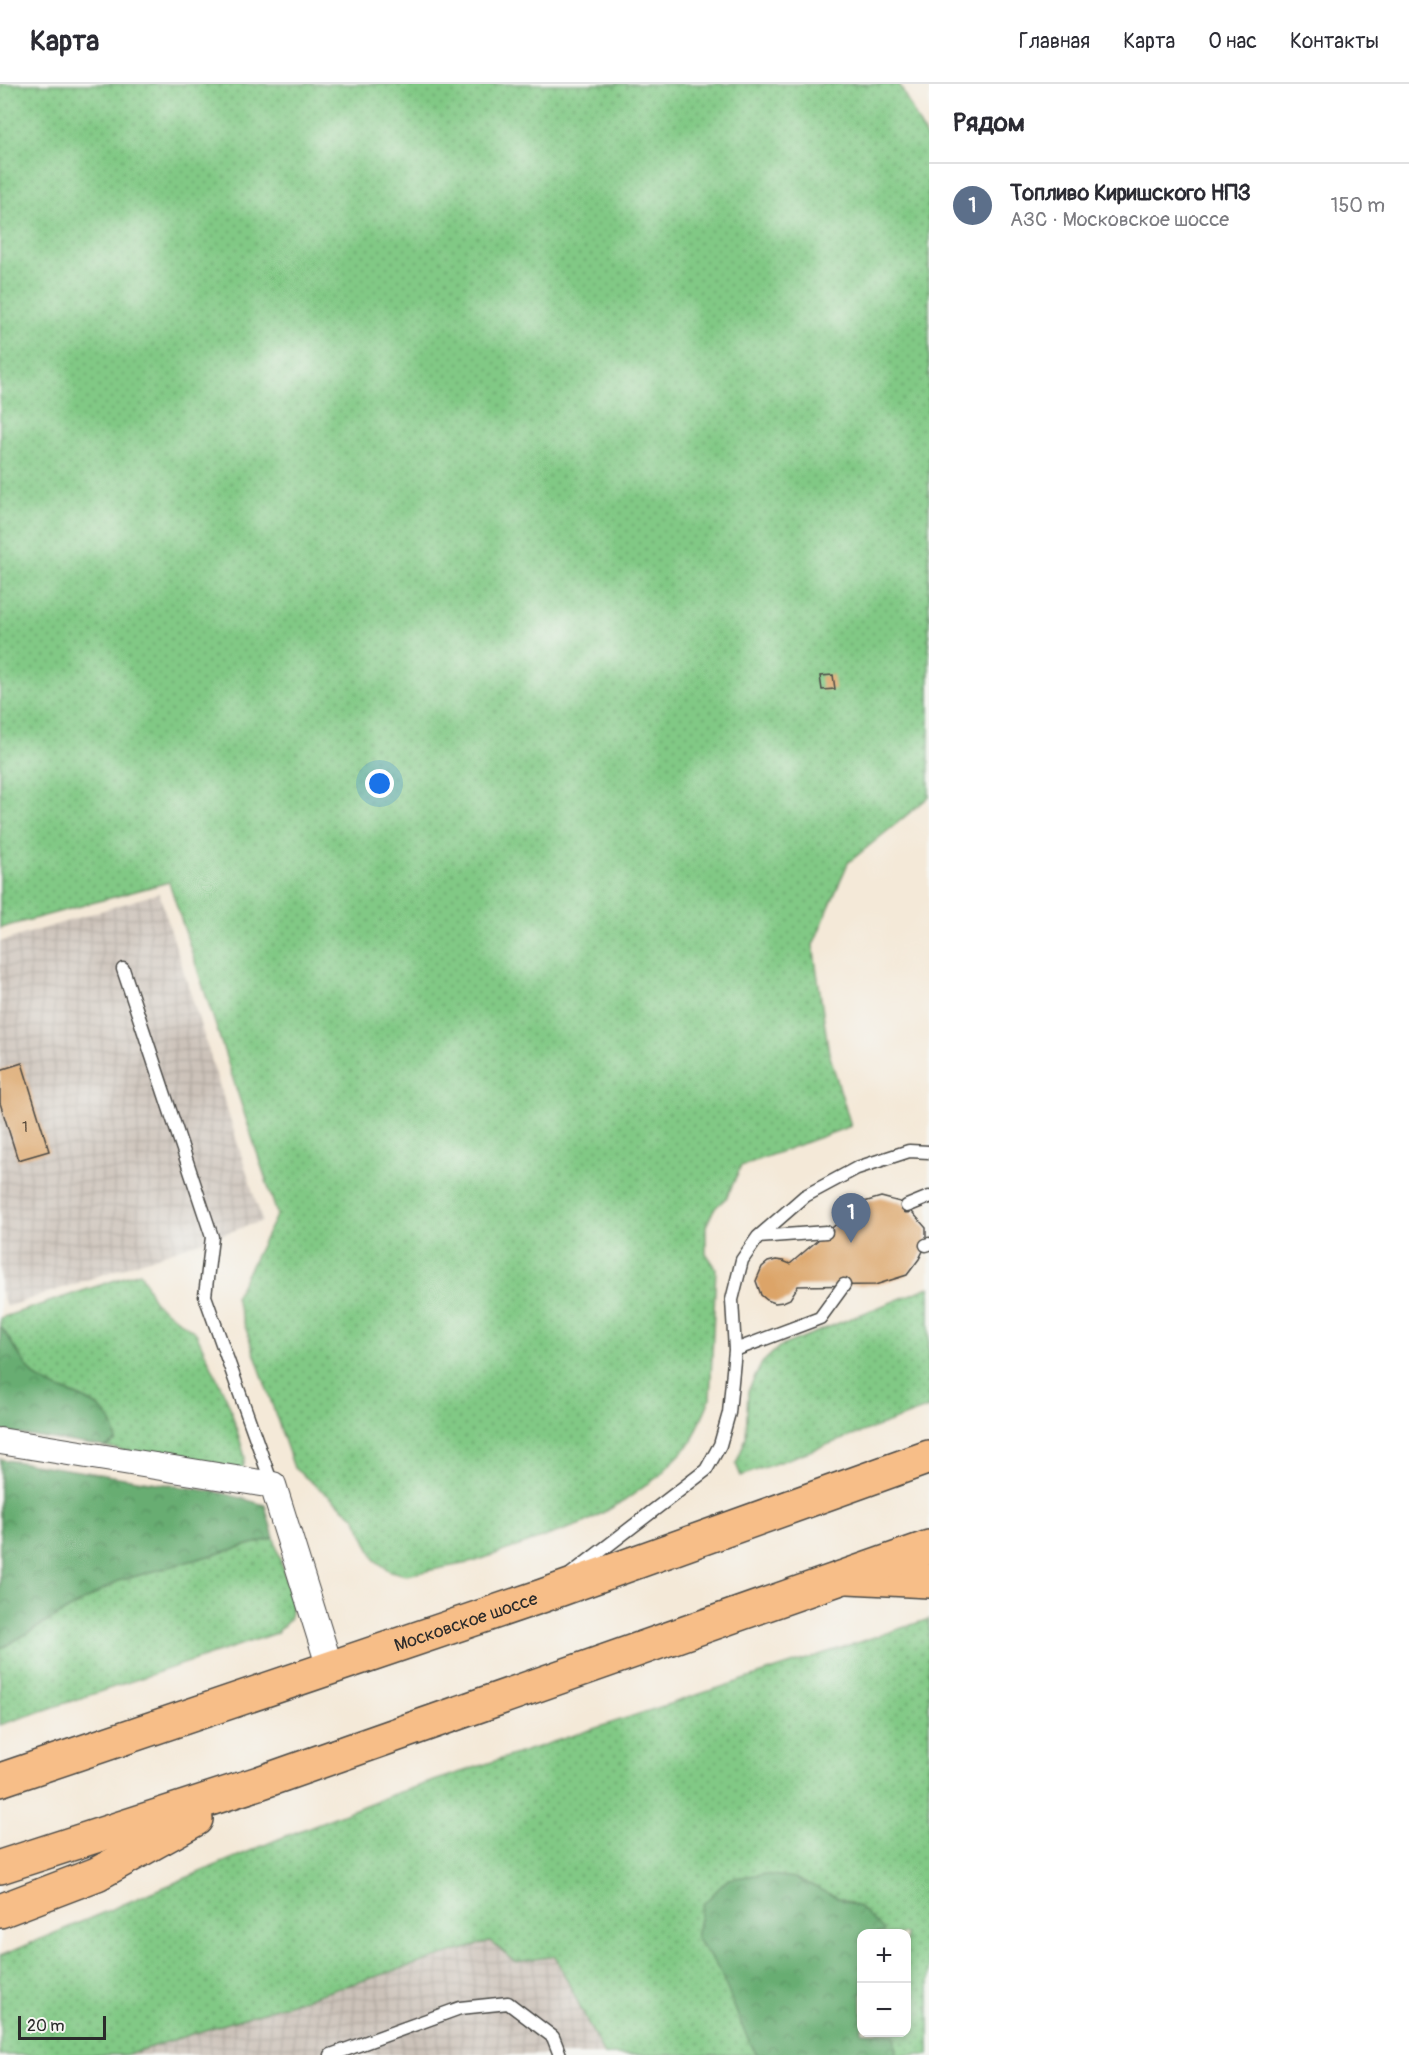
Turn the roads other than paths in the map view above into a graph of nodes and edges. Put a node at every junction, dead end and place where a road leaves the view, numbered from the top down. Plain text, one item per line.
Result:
1 (123, 969) dead end
2 (929, 1152) edge
3 (929, 1197) edge
4 (907, 1206) dead end
5 (826, 1232) dead end
6 (758, 1237) junction
7 (844, 1285) dead end
8 (735, 1350) junction
9 (0, 1441) edge
10 (929, 1457) edge
11 (273, 1485) junction
12 (929, 1547) edge
13 (848, 1577) junction
14 (929, 1581) edge
15 (542, 1596) junction
16 (330, 1668) junction
17 (0, 1780) edge
18 (260, 1783) junction
19 (0, 1867) edge
20 (0, 1911) edge
21 (330, 2055) edge
22 (560, 2055) edge

1 - 11 lane
2 - 6 lane
3 - 4 lane
5 - 6 lane
6 - 8 lane
7 - 8 lane
8 - 15 lane
9 - 11 street
10 - 15 main road, Московское шоссе
11 - 16 street
12 - 13 main road
13 - 14 main road
13 - 18 main road
15 - 16 main road, Московское шоссе
16 - 17 main road, Московское шоссе
18 - 19 main road
18 - 20 main road
21 - 22 lane

